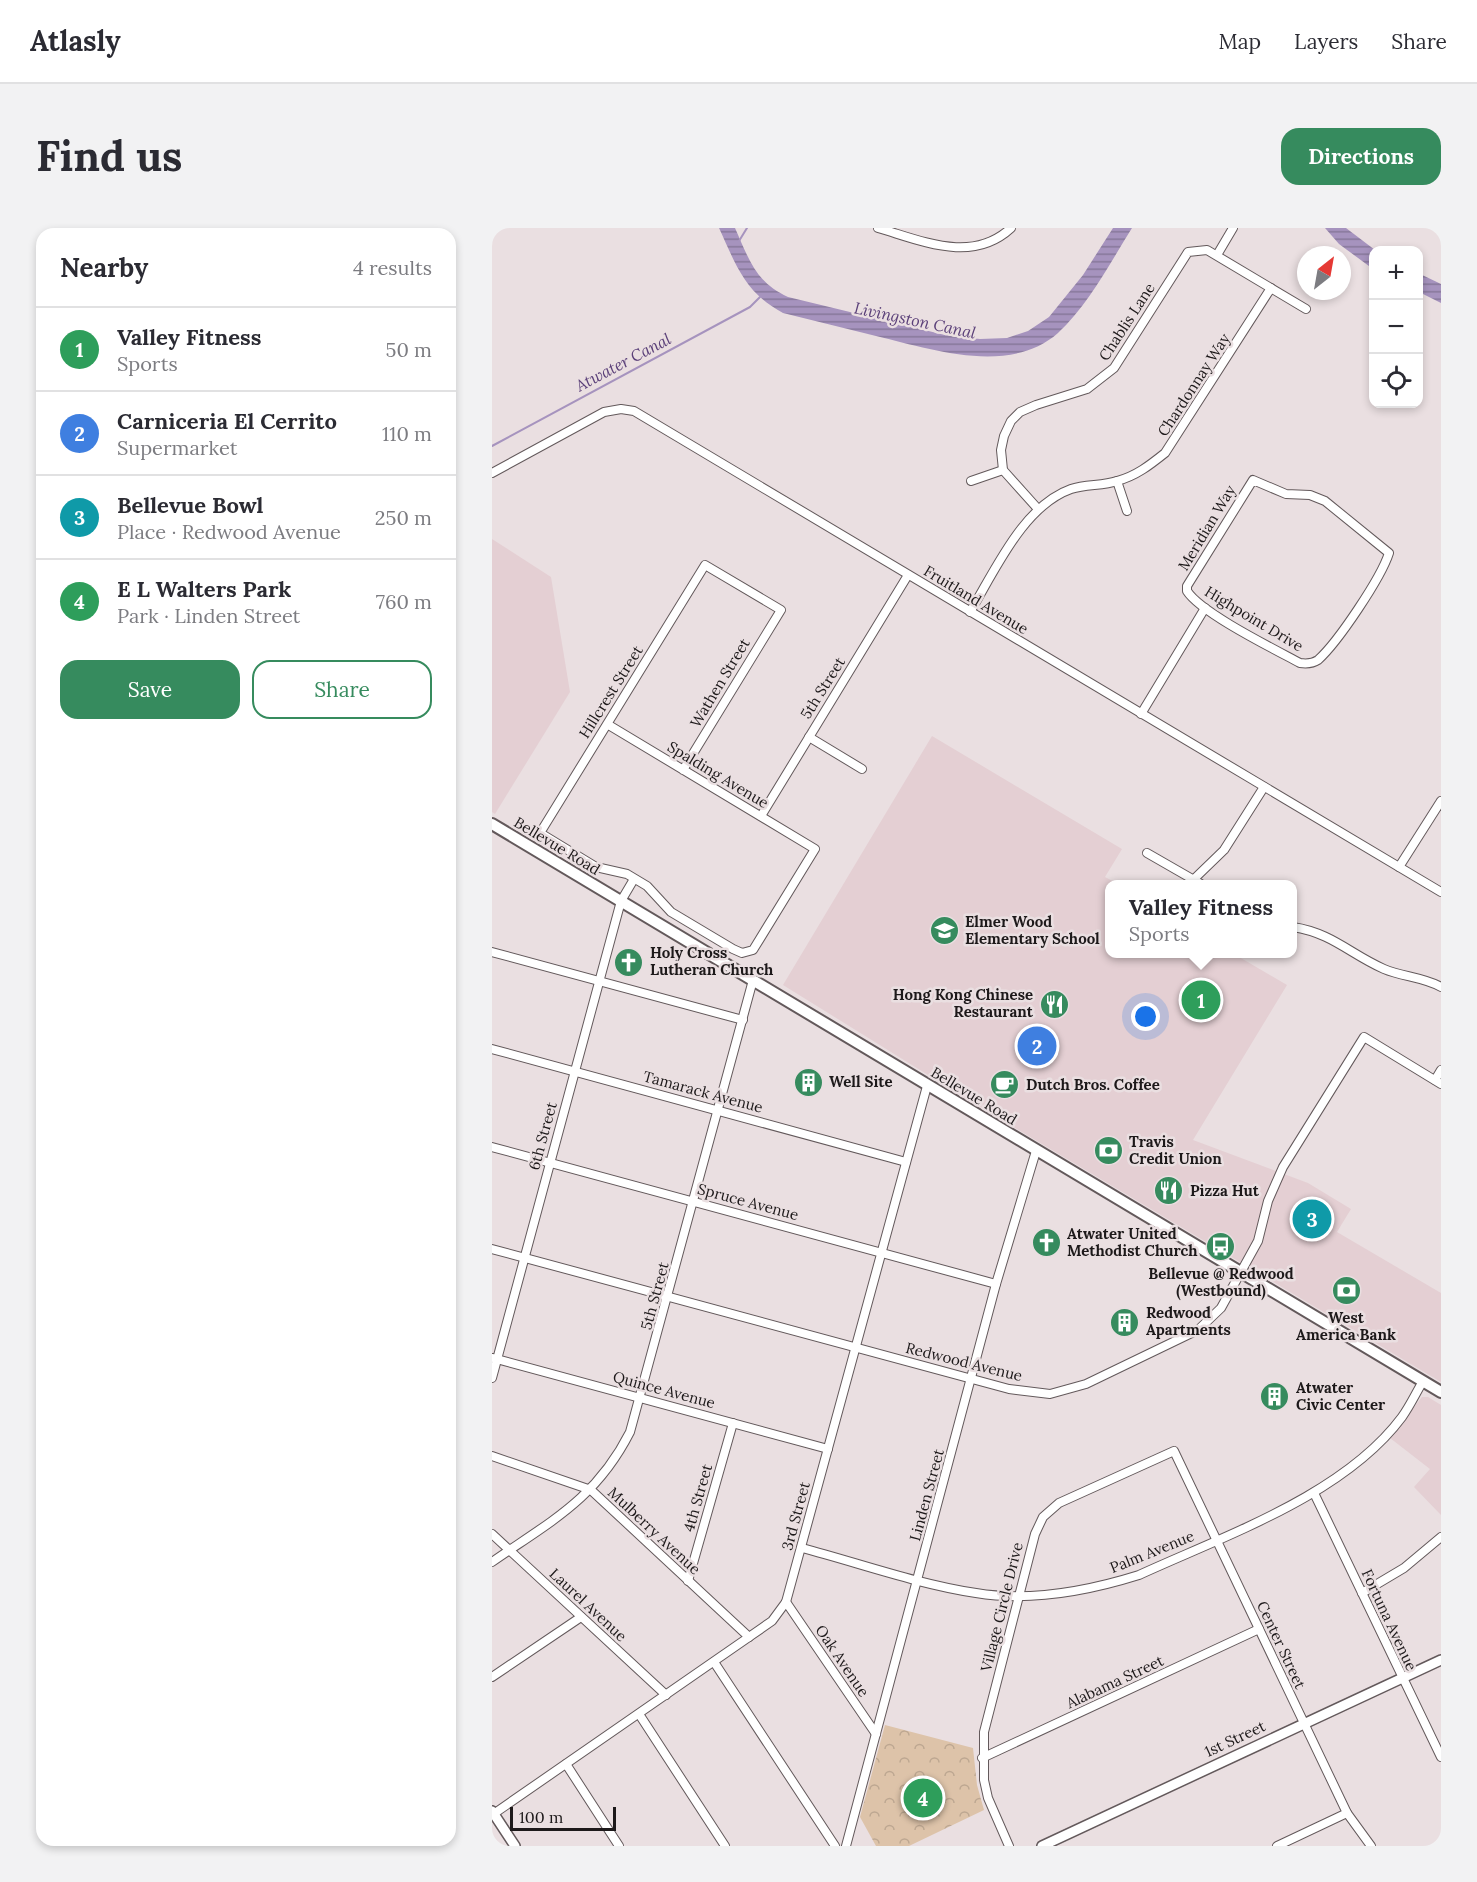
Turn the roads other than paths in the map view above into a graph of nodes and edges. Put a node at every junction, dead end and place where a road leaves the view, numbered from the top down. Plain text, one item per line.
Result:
1 (878, 228) edge
2 (1011, 228) edge
3 (1233, 228) edge
4 (1217, 255) junction
5 (1270, 288) junction
6 (1306, 309) dead end
7 (1003, 470) junction
8 (492, 473) edge
9 (971, 481) dead end
10 (1118, 481) junction
11 (1038, 510) junction
12 (1127, 511) dead end
13 (908, 575) junction
14 (1187, 591) joint
15 (1206, 608) junction
16 (781, 609) joint
17 (970, 612) junction
18 (1310, 664) joint
19 (1141, 714) junction
20 (607, 724) junction
21 (808, 737) junction
22 (862, 769) dead end
23 (683, 770) junction
24 (1264, 787) junction
25 (1441, 801) edge
26 (761, 816) junction
27 (492, 824) edge
28 (1147, 853) dead end
29 (1399, 867) junction
30 (634, 879) junction
31 (1193, 880) joint
32 (1441, 892) edge
33 (621, 901) junction
34 (1297, 928) edge
35 (492, 952) edge
36 (753, 980) junction
37 (599, 981) junction
38 (1441, 987) edge
39 (743, 1020) junction
40 (492, 1049) edge
41 (1441, 1070) edge
42 (575, 1071) junction
43 (1438, 1082) edge
44 (927, 1086) junction
45 (719, 1110) junction
46 (492, 1147) edge
47 (1036, 1151) junction
48 (550, 1162) junction
49 (906, 1162) junction
50 (694, 1202) junction
51 (492, 1250) edge
52 (881, 1252) junction
53 (525, 1258) junction
54 (1240, 1272) junction
55 (996, 1284) junction
56 (669, 1298) junction
57 (856, 1348) junction
58 (494, 1359) edge
59 (492, 1378) edge
60 (971, 1378) junction
61 (1423, 1382) junction
62 (1441, 1392) edge
63 (641, 1398) junction
64 (733, 1423) junction
65 (828, 1449) junction
66 (1174, 1451) joint
67 (492, 1456) edge
68 (591, 1490) junction
69 (1314, 1493) junction
70 (492, 1534) edge
71 (1441, 1537) edge
72 (1217, 1540) junction
73 (802, 1548) junction
74 (509, 1550) junction
75 (492, 1562) edge
76 (919, 1579) junction
77 (688, 1581) junction
78 (1362, 1593) junction
79 (1019, 1596) junction
80 (786, 1602) junction
81 (580, 1617) junction
82 (1259, 1629) junction
83 (750, 1637) junction
84 (1441, 1660) edge
85 (714, 1662) junction
86 (492, 1677) edge
87 (1402, 1679) junction
88 (666, 1695) junction
89 (639, 1714) junction
90 (1303, 1724) junction
91 (876, 1734) junction
92 (1441, 1757) edge
93 (982, 1758) junction
94 (566, 1764) junction
95 (493, 1813) edge
96 (1347, 1813) junction
97 (515, 1846) edge
98 (619, 1846) edge
99 (725, 1846) edge
100 (835, 1846) edge
101 (846, 1846) edge
102 (1009, 1846) edge
103 (1042, 1846) edge
104 (1277, 1846) edge
105 (1371, 1846) edge

1 - 2 street
3 - 4 street
4 - 5 street
4 - 7 street, Chablis Lane
5 - 6 street
5 - 10 street, Chardonnay Way
7 - 9 street
7 - 11 street
8 - 13 street, Fruitland Avenue
10 - 11 street, Chardonnay Way
10 - 12 street
11 - 17 street, Chardonnay Way
13 - 17 street, Fruitland Avenue
13 - 21 street, 5th Street
14 - 15 street, Highpoint Drive
14 - 18 street, Meridian Way
15 - 18 street, Highpoint Drive
15 - 19 street
16 - 20 street, Hillcrest Street
16 - 23 street, Wathen Street
17 - 19 street, Fruitland Avenue
19 - 24 street, Fruitland Avenue
20 - 23 street, Spalding Avenue
20 - 30 street, Hillcrest Street
21 - 22 street
21 - 26 street, 5th Street
23 - 26 street, Spalding Avenue
24 - 29 street, Fruitland Avenue
24 - 31 street
25 - 29 street
26 - 30 street, Spalding Avenue
27 - 33 main road, Bellevue Road
28 - 31 street
29 - 32 street, Fruitland Avenue
30 - 33 street, 6th Street
33 - 36 main road, Bellevue Road
33 - 37 street, 6th Street
34 - 38 street
35 - 37 street
36 - 39 street, 5th Street
36 - 44 main road, Bellevue Road
37 - 39 street
37 - 42 street, 6th Street
39 - 45 street, 5th Street
40 - 42 street, Tamarack Avenue
41 - 43 street
42 - 45 street, Tamarack Avenue
42 - 48 street, 6th Street
43 - 54 street, Redwood Avenue
44 - 47 main road, Bellevue Road
44 - 49 street, 3rd Street
45 - 49 street, Tamarack Avenue
45 - 50 street, 5th Street
46 - 48 street, Spruce Avenue
47 - 54 main road, Bellevue Road
47 - 55 street, Linden Street
48 - 50 street, Spruce Avenue
48 - 53 street, 6th Street
49 - 52 street, 3rd Street
50 - 52 street, Spruce Avenue
50 - 56 street, 5th Street
51 - 53 street, Redwood Avenue
52 - 55 street, Spruce Avenue
52 - 57 street, 3rd Street
53 - 56 street, Redwood Avenue
53 - 58 street, 6th Street
54 - 60 street, Redwood Avenue
54 - 61 main road, Bellevue Road
55 - 60 street, Linden Street
56 - 57 street, Redwood Avenue
56 - 63 street, 5th Street
57 - 60 street, Redwood Avenue
57 - 65 street, 3rd Street
58 - 59 street, 6th Street
58 - 63 street, Quince Avenue
60 - 76 street, Linden Street
61 - 62 main road, Bellevue Road
61 - 69 street, Palm Avenue
63 - 64 street, Quince Avenue
63 - 68 street, 5th Street
64 - 65 street, Quince Avenue
64 - 77 street, 4th Street
65 - 73 street, 3rd Street
66 - 72 street, Center Street
66 - 79 street, Village Circle Drive
67 - 68 street, Mulberry Avenue
68 - 74 street, 5th Street
68 - 77 street, Mulberry Avenue
69 - 72 street, Palm Avenue
69 - 78 street, Fortuna Avenue
70 - 74 street, Laurel Avenue
71 - 78 street
72 - 79 street, Palm Avenue
72 - 82 street, Center Street
73 - 76 street, Palm Avenue
73 - 80 street, 3rd Street
74 - 75 street, 5th Street
74 - 81 street, Laurel Avenue
76 - 79 street, Palm Avenue
76 - 91 street, Linden Street
77 - 83 street, Mulberry Avenue
78 - 87 street, Fortuna Avenue
79 - 93 street, Village Circle Drive
80 - 83 street, 3rd Street
80 - 91 street, Oak Avenue
81 - 86 street
81 - 88 street, Laurel Avenue
82 - 90 street, Center Street
82 - 93 street, Alabama Street
83 - 85 street, 3rd Street
84 - 87 street, 1st Street
85 - 88 street, 3rd Street
85 - 100 street
87 - 90 street, 1st Street
87 - 92 street, Fortuna Avenue
88 - 89 street, 3rd Street
89 - 94 street, 3rd Street
89 - 99 street
90 - 96 street, Center Street
90 - 103 street, 1st Street
91 - 101 street, Linden Street
93 - 102 street, Village Circle Drive
94 - 95 street, 3rd Street
94 - 98 street
95 - 97 street
96 - 104 street
96 - 105 street, Center Street

